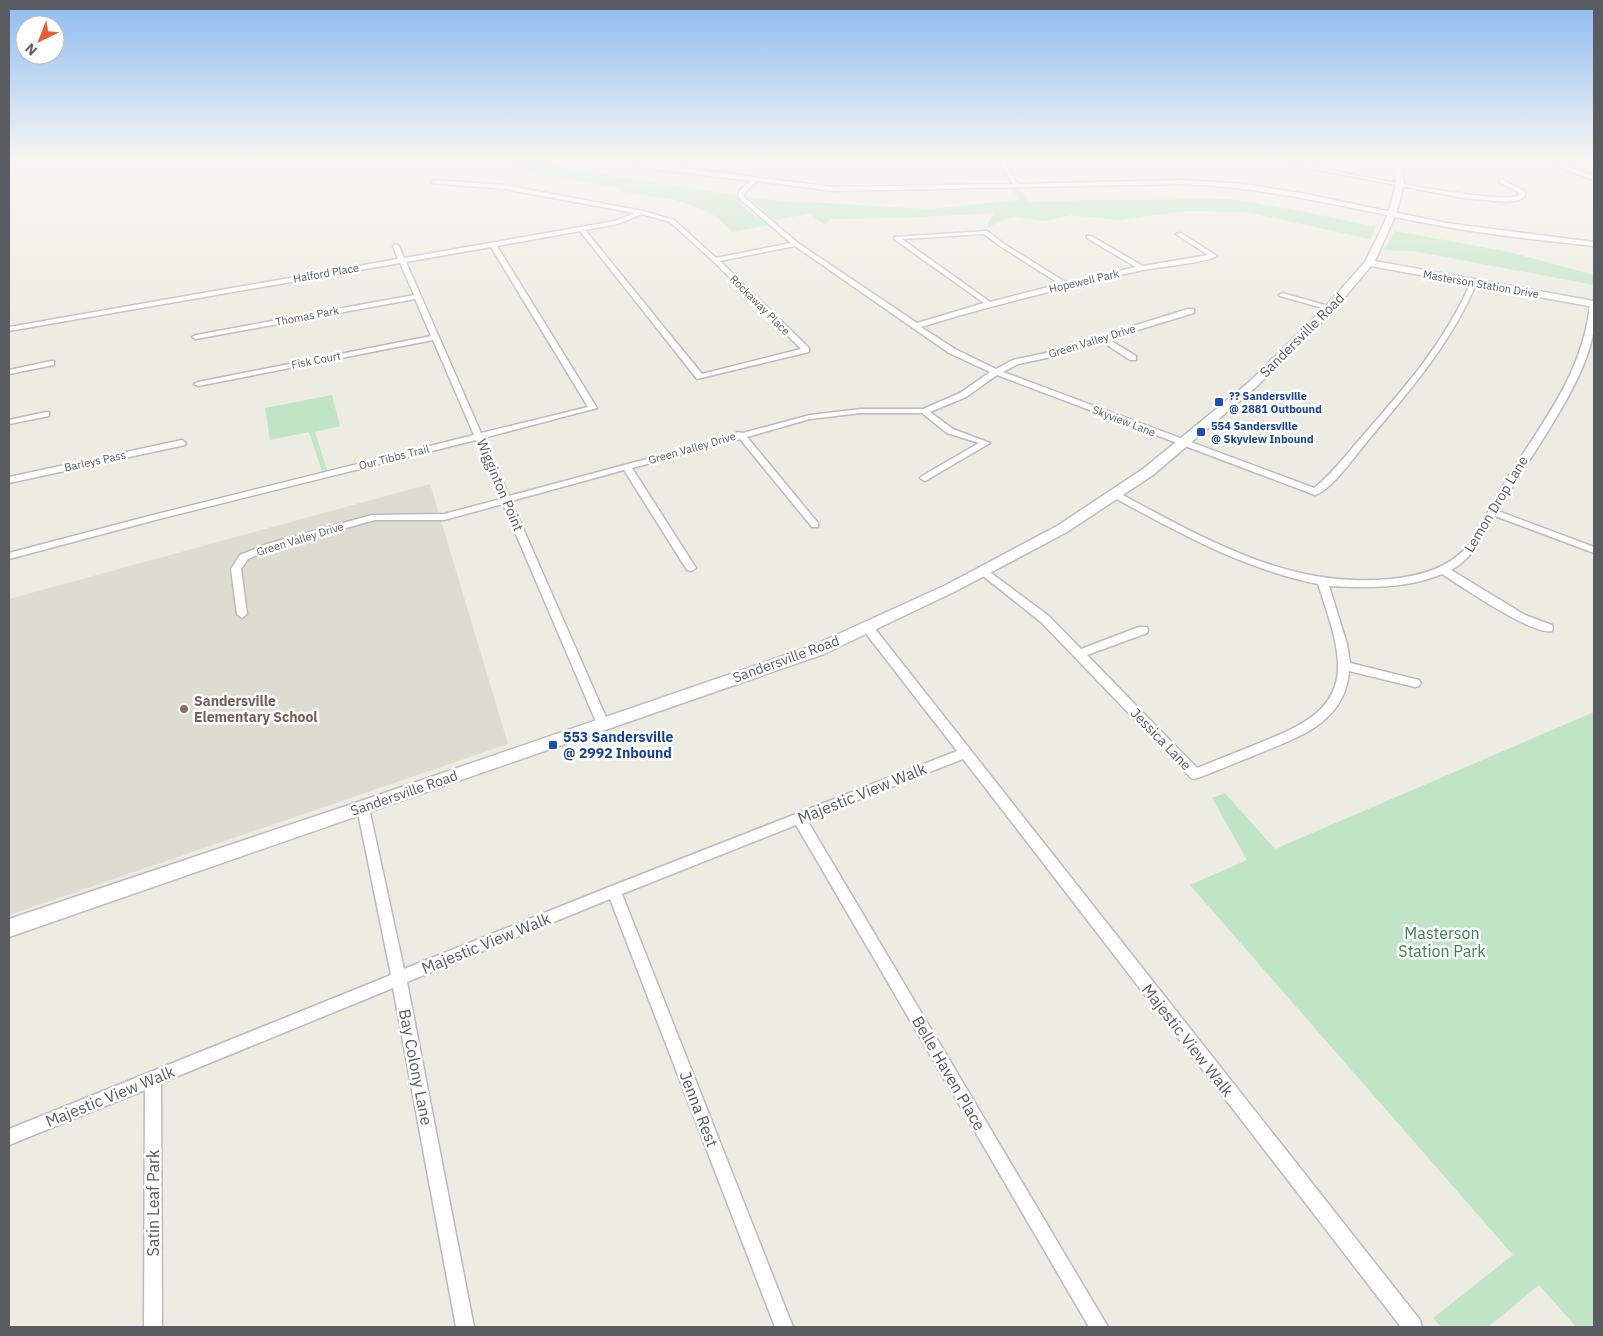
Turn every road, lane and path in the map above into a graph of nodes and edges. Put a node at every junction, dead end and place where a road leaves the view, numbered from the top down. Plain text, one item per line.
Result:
1 (614, 222) edge
2 (673, 222) edge
3 (770, 222) edge
4 (1388, 222) edge
5 (1434, 222) edge
6 (581, 229) junction
7 (1179, 234) dead end
8 (1089, 237) dead end
9 (493, 244) junction
10 (796, 244) junction
11 (1594, 244) edge
12 (396, 246) dead end
13 (402, 260) junction
14 (715, 260) junction
15 (1369, 263) junction
16 (1142, 268) junction
17 (1474, 282) junction
18 (1066, 285) junction
19 (1282, 295) dead end
20 (418, 296) junction
21 (990, 304) junction
22 (1594, 304) edge
23 (1330, 308) junction
24 (1191, 311) dead end
25 (916, 326) junction
26 (9, 329) edge
27 (196, 336) dead end
28 (435, 337) junction
29 (1102, 338) junction
30 (1134, 358) dead end
31 (51, 363) dead end
32 (9, 372) edge
33 (996, 372) junction
34 (198, 384) dead end
35 (924, 410) junction
36 (46, 414) dead end
37 (9, 422) edge
38 (740, 434) junction
39 (479, 437) junction
40 (182, 443) dead end
41 (1182, 443) junction
42 (626, 466) junction
43 (925, 478) dead end
44 (9, 480) edge
45 (1116, 495) junction
46 (506, 500) junction
47 (1492, 512) junction
48 (815, 525) dead end
49 (1594, 550) edge
50 (9, 556) edge
51 (692, 568) dead end
52 (1444, 571) junction
53 (983, 572) junction
54 (1322, 582) junction
55 (242, 614) dead end
56 (868, 628) junction
57 (1548, 628) dead end
58 (1143, 630) dead end
59 (1078, 654) junction
60 (1344, 666) junction
61 (1415, 683) dead end
62 (603, 724) junction
63 (964, 753) junction
64 (362, 808) junction
65 (800, 818) junction
66 (614, 891) junction
67 (9, 928) edge
68 (399, 979) junction
69 (153, 1079) junction
70 (9, 1137) edge
71 (153, 1327) edge
72 (465, 1327) edge
73 (784, 1327) edge
74 (1099, 1327) edge
75 (1413, 1327) edge

1 - 6 street, Halford Place
2 - 14 street, Rockaway Place
3 - 10 street, Skyview Lane
4 - 15 street, Sandersville Road
5 - 11 street
6 - 9 street, Halford Place
6 - 14 street, Rockaway Place
7 - 16 street, Hopewell Park
8 - 16 street
9 - 13 street, Halford Place
9 - 39 street, Our Tibbs Trail
10 - 14 street
10 - 25 street, Skyview Lane
12 - 13 street, Wigginton Point
13 - 20 street, Wigginton Point
13 - 26 street, Halford Place
15 - 17 street, Masterson Station Drive
15 - 23 street, Sandersville Road
16 - 18 street, Hopewell Park
17 - 22 street, Masterson Station Drive
17 - 41 street, Skyview Lane
18 - 21 street, Hopewell Park
18 - 21 street
19 - 23 street
20 - 27 street, Thomas Park
20 - 28 street, Wigginton Point
21 - 25 street, Hopewell Park
22 - 47 street, Lemon Drop Lane
23 - 41 street, Sandersville Road
24 - 29 street, Green Valley Drive
25 - 33 street, Skyview Lane
28 - 34 street, Fisk Court
28 - 39 street, Wigginton Point
29 - 30 street
29 - 33 street, Green Valley Drive
31 - 32 street
33 - 35 street, Green Valley Drive
33 - 41 street, Skyview Lane
35 - 38 street, Green Valley Drive
35 - 43 street
36 - 37 street
38 - 42 street, Green Valley Drive
38 - 48 street
39 - 46 street, Wigginton Point
39 - 50 street, Our Tibbs Trail
40 - 44 street, Barleys Pass
41 - 45 street, Sandersville Road
42 - 46 street, Green Valley Drive
42 - 51 street
45 - 53 street, Sandersville Road
45 - 54 street, Lemon Drop Lane
46 - 55 street, Green Valley Drive
46 - 62 street, Wigginton Point
47 - 49 street
47 - 52 street, Lemon Drop Lane
52 - 54 street, Lemon Drop Lane
52 - 57 street
53 - 56 street, Sandersville Road
53 - 59 street, Jessica Lane
54 - 60 street, Jessica Lane
56 - 62 street, Sandersville Road
56 - 63 street, Majestic View Walk
58 - 59 street
59 - 60 street, Jessica Lane
60 - 61 street
62 - 64 street, Sandersville Road
63 - 65 street, Majestic View Walk
63 - 75 street, Majestic View Walk
64 - 67 street, Sandersville Road
64 - 68 street, Bay Colony Lane
65 - 66 street, Majestic View Walk
65 - 74 street, Belle Haven Place
66 - 68 street, Majestic View Walk
66 - 73 street, Jenna Rest
68 - 69 street, Majestic View Walk
68 - 72 street, Bay Colony Lane
69 - 70 street, Majestic View Walk
69 - 71 street, Satin Leaf Park

